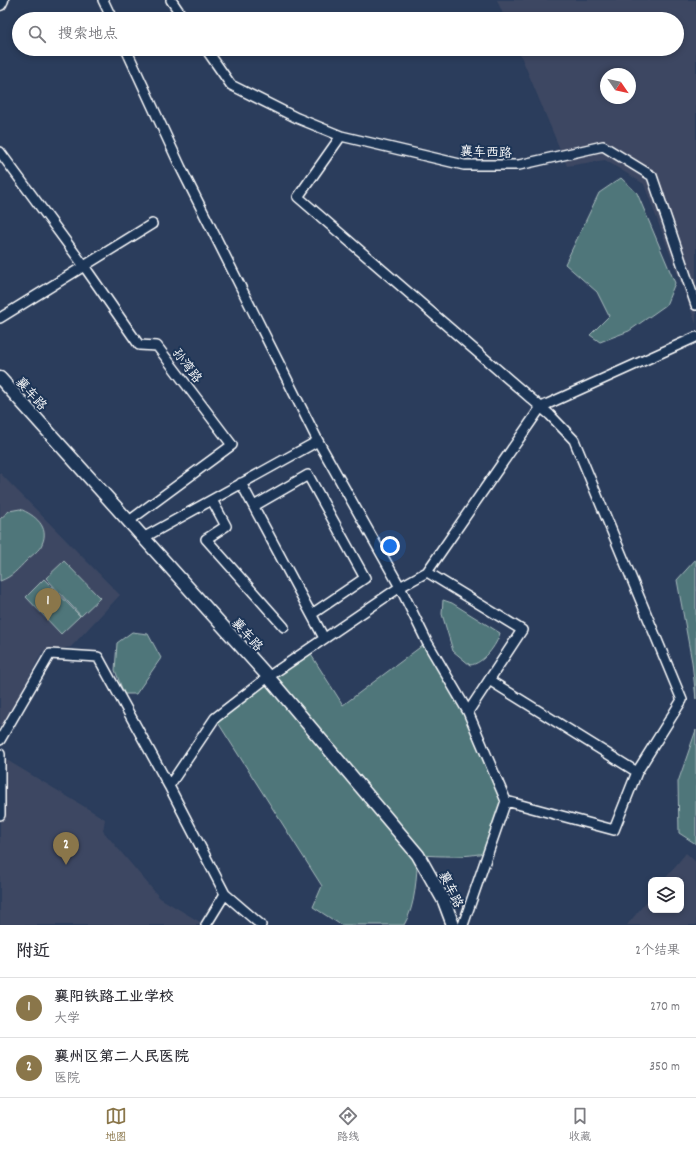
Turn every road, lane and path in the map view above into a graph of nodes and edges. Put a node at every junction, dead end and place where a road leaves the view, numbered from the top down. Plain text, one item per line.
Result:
1 (2, 0) edge
2 (103, 0) edge
3 (171, 0) edge
4 (0, 4) edge
5 (109, 12) edge
6 (179, 12) edge
7 (129, 56) edge
8 (211, 56) edge
9 (342, 136) junction
10 (0, 152) edge
11 (152, 224) dead end
12 (84, 266) junction
13 (696, 305) edge
14 (0, 318) edge
15 (696, 337) edge
16 (0, 378) edge
17 (540, 407) junction
18 (318, 440) junction
19 (241, 483) junction
20 (212, 500) junction
21 (254, 506) junction
22 (129, 521) junction
23 (143, 538) junction
24 (427, 572) junction
25 (400, 587) junction
26 (312, 614) junction
27 (284, 627) dead end
28 (324, 638) junction
29 (268, 677) junction
30 (489, 680) junction
31 (468, 712) junction
32 (0, 740) edge
33 (0, 754) edge
34 (637, 772) junction
35 (169, 786) junction
36 (506, 801) junction
37 (0, 815) edge
38 (225, 894) junction
39 (206, 925) edge
40 (262, 925) edge
41 (453, 925) edge
42 (463, 925) edge

1 - 4 street
2 - 5 street
3 - 6 street
7 - 18 street
8 - 9 street, 襄车西路
9 - 13 street, 襄车西路
9 - 17 street
10 - 12 street, 孙湾路
11 - 12 street
12 - 14 street
12 - 22 street, 孙湾路
15 - 17 street
16 - 22 street, 襄车路
17 - 24 street
17 - 34 street
18 - 19 street
18 - 25 street
19 - 20 street
19 - 21 street
20 - 23 street
20 - 27 street
21 - 26 street
21 - 26 street
22 - 23 street, 襄车路
23 - 29 street, 襄车路
24 - 25 street
24 - 30 street
25 - 28 street
25 - 31 street
26 - 28 street
28 - 29 street
29 - 35 street
29 - 41 street, 襄车路
30 - 31 street
30 - 34 street
31 - 36 street
32 - 35 street
33 - 37 street
34 - 36 street
35 - 38 street
36 - 42 street
38 - 39 street
38 - 40 street

